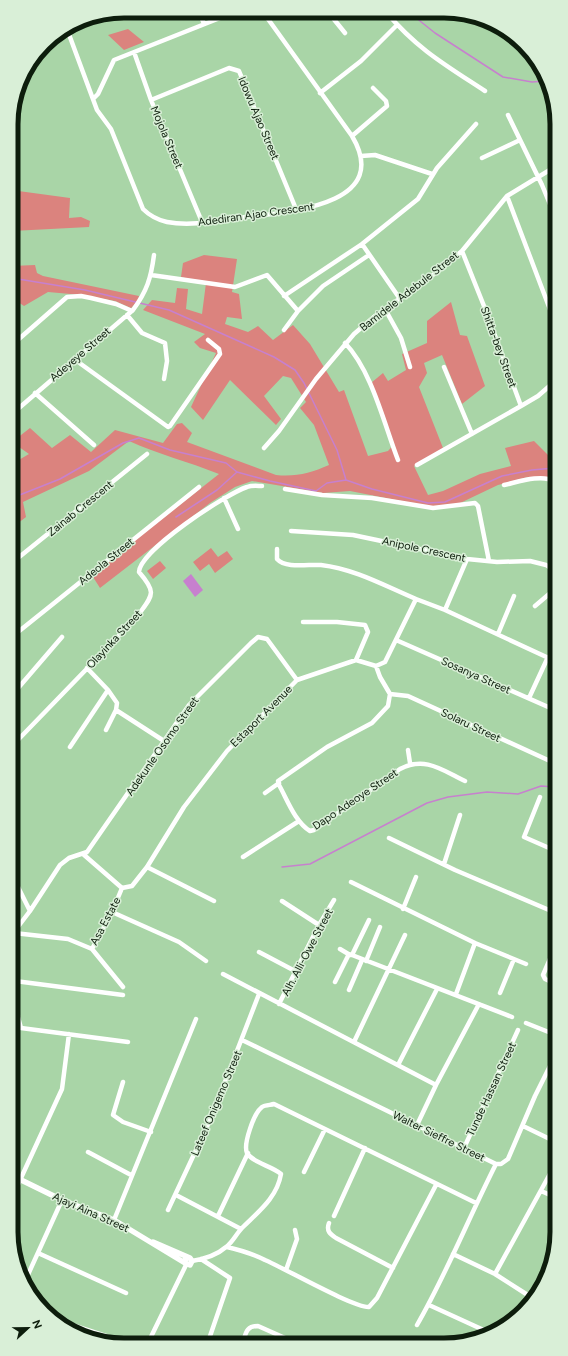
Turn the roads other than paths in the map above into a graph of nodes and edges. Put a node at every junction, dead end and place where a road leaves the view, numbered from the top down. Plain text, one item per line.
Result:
1 (202, 18) edge
2 (219, 18) edge
3 (267, 18) edge
4 (333, 18) edge
5 (391, 18) edge
6 (204, 24) junction
7 (397, 25) junction
8 (345, 33) dead end
9 (68, 34) edge
10 (134, 52) junction
11 (373, 88) dead end
12 (485, 91) dead end
13 (320, 93) junction
14 (93, 99) junction
15 (151, 100) junction
16 (508, 115) dead end
17 (476, 124) dead end
18 (352, 136) junction
19 (520, 140) junction
20 (361, 156) junction
21 (482, 158) dead end
22 (550, 170) edge
23 (432, 174) junction
24 (538, 177) junction
25 (507, 196) junction
26 (550, 205) edge
27 (296, 209) junction
28 (202, 222) junction
29 (362, 244) junction
30 (462, 251) junction
31 (154, 255) dead end
32 (369, 255) junction
33 (151, 275) junction
34 (284, 296) junction
35 (400, 300) junction
36 (385, 309) junction
37 (550, 309) edge
38 (132, 311) junction
39 (298, 311) junction
40 (127, 315) junction
41 (284, 330) dead end
42 (18, 340) edge
43 (208, 340) dead end
44 (345, 343) junction
45 (74, 359) junction
46 (410, 367) dead end
47 (444, 367) dead end
48 (164, 379) dead end
49 (550, 386) edge
50 (35, 393) junction
51 (521, 406) junction
52 (18, 409) edge
53 (472, 434) junction
54 (94, 445) dead end
55 (264, 448) dead end
56 (147, 454) dead end
57 (398, 460) dead end
58 (417, 465) dead end
59 (550, 479) edge
60 (504, 485) dead end
61 (199, 486) dead end
62 (262, 486) dead end
63 (285, 489) dead end
64 (224, 498) junction
65 (238, 529) dead end
66 (290, 531) dead end
67 (277, 549) dead end
68 (18, 558) edge
69 (467, 559) junction
70 (489, 561) junction
71 (550, 568) edge
72 (550, 593) edge
73 (514, 596) dead end
74 (416, 599) junction
75 (535, 606) dead end
76 (445, 610) junction
77 (304, 622) dead end
78 (18, 632) edge
79 (498, 634) junction
80 (62, 637) dead end
81 (396, 640) junction
82 (548, 657) joint
83 (356, 660) junction
84 (376, 666) junction
85 (87, 668) junction
86 (297, 680) junction
87 (18, 688) edge
88 (108, 690) junction
89 (390, 694) junction
90 (529, 698) junction
91 (550, 708) edge
92 (116, 710) junction
93 (106, 730) dead end
94 (18, 740) edge
95 (164, 741) junction
96 (70, 747) dead end
97 (408, 750) dead end
98 (550, 761) dead end
99 (410, 764) junction
100 (465, 780) dead end
101 (279, 783) junction
102 (265, 793) dead end
103 (540, 797) dead end
104 (460, 815) dead end
105 (299, 821) junction
106 (389, 838) dead end
107 (550, 848) edge
108 (83, 854) junction
109 (243, 857) dead end
110 (444, 864) junction
111 (147, 867) junction
112 (416, 877) dead end
113 (352, 882) dead end
114 (18, 887) edge
115 (122, 888) junction
116 (334, 900) dead end
117 (214, 901) dead end
118 (282, 901) dead end
119 (403, 909) junction
120 (550, 910) edge
121 (30, 911) junction
122 (112, 912) junction
123 (369, 920) dead end
124 (319, 925) junction
125 (380, 927) dead end
126 (18, 928) edge
127 (18, 933) edge
128 (404, 935) dead end
129 (475, 943) junction
130 (92, 949) junction
131 (340, 949) dead end
132 (259, 952) dead end
133 (350, 955) junction
134 (550, 958) edge
135 (514, 959) junction
136 (364, 960) junction
137 (206, 961) dead end
138 (526, 964) dead end
139 (390, 970) junction
140 (295, 971) junction
141 (223, 974) dead end
142 (18, 981) edge
143 (550, 981) edge
144 (335, 982) dead end
145 (123, 987) dead end
146 (437, 989) junction
147 (349, 990) dead end
148 (500, 993) dead end
149 (259, 994) junction
150 (456, 994) junction
151 (123, 995) dead end
152 (279, 1004) junction
153 (479, 1004) junction
154 (512, 1016) dead end
155 (196, 1018) dead end
156 (18, 1021) edge
157 (526, 1023) dead end
158 (518, 1030) dead end
159 (550, 1033) edge
160 (69, 1034) junction
161 (242, 1040) junction
162 (128, 1042) dead end
163 (354, 1042) junction
164 (398, 1065) junction
165 (550, 1066) edge
166 (123, 1082) dead end
167 (436, 1085) junction
168 (417, 1126) junction
169 (523, 1126) junction
170 (325, 1129) junction
171 (151, 1132) junction
172 (550, 1139) edge
173 (365, 1148) junction
174 (464, 1148) junction
175 (88, 1152) dead end
176 (248, 1154) junction
177 (496, 1164) junction
178 (304, 1172) dead end
179 (550, 1173) edge
180 (131, 1174) junction
181 (18, 1176) edge
182 (18, 1178) edge
183 (436, 1185) junction
184 (541, 1191) junction
185 (176, 1195) junction
186 (550, 1195) edge
187 (62, 1200) junction
188 (476, 1203) junction
189 (168, 1210) dead end
190 (218, 1216) junction
191 (334, 1216) dead end
192 (114, 1220) junction
193 (329, 1223) dead end
194 (241, 1229) junction
195 (295, 1230) dead end
196 (227, 1247) junction
197 (38, 1253) junction
198 (453, 1254) junction
199 (201, 1259) junction
200 (188, 1262) junction
201 (392, 1268) junction
202 (286, 1270) junction
203 (494, 1274) junction
204 (28, 1276) edge
205 (126, 1293) dead end
206 (529, 1295) edge
207 (429, 1305) junction
208 (417, 1325) dead end
209 (75, 1326) edge
210 (484, 1330) edge
211 (107, 1336) edge
212 (150, 1338) edge
213 (209, 1338) edge
214 (244, 1338) edge
215 (285, 1338) edge

1 - 6 street
2 - 6 street
3 - 13 street
4 - 8 street
5 - 7 street
6 - 10 street
7 - 12 street
7 - 13 street
9 - 14 street, Adediran Ajao Crescent
10 - 14 street
10 - 15 street, Mojola Street
11 - 18 street
13 - 18 street
14 - 28 street, Adediran Ajao Crescent
15 - 27 street, Idowu Ajao Street
15 - 28 street, Mojola Street
16 - 19 street
17 - 23 street
18 - 20 street
19 - 21 street
19 - 24 street
20 - 23 street
20 - 27 street, Adediran Ajao Crescent
22 - 24 street, Bamidele Adebule Street
23 - 29 street
24 - 25 street, Bamidele Adebule Street
24 - 26 street
25 - 30 street, Bamidele Adebule Street
25 - 37 street
27 - 28 street, Adediran Ajao Crescent
29 - 32 street
29 - 34 street
30 - 35 street, Bamidele Adebule Street
30 - 51 street, Shitta-bey Street
31 - 33 street, Adeyeye Street
32 - 35 street
32 - 39 street
33 - 34 street
33 - 38 street, Adeyeye Street
34 - 39 street
35 - 36 street, Bamidele Adebule Street
36 - 44 street, Bamidele Adebule Street
36 - 46 street
38 - 40 street, Adeyeye Street
38 - 42 street
39 - 41 street
40 - 45 street, Adeyeye Street
40 - 48 street
43 - 45 street
44 - 55 street, Bamidele Adebule Street
44 - 57 street
45 - 50 street, Adeyeye Street
47 - 53 street
49 - 51 street
50 - 52 street, Adeyeye Street
50 - 54 street
51 - 53 street
53 - 58 street
56 - 68 street, Zainab Crescent
59 - 60 street
61 - 78 street, Adeola Street
62 - 64 street, Olayinka Street
63 - 70 street
64 - 65 street
64 - 85 street, Olayinka Street
66 - 69 street, Anipole Crescent
67 - 74 street
69 - 70 street, Anipole Crescent
69 - 76 street
70 - 71 street, Anipole Crescent
72 - 75 street
73 - 79 street
74 - 76 street
74 - 81 street
76 - 79 street
77 - 83 street
79 - 82 street
80 - 87 street
81 - 84 street
81 - 90 street, Sosanya Street
82 - 90 street
83 - 84 street
83 - 86 street, Estaport Avenue
84 - 89 street
85 - 88 street
85 - 94 street, Olayinka Street
86 - 95 street, Adekunle Osomo Street
86 - 111 street, Estaport Avenue
88 - 92 street
88 - 96 street
89 - 98 street, Solaru Street
89 - 101 street
90 - 91 street, Sosanya Street
92 - 93 street
92 - 95 street
95 - 108 street, Adekunle Osomo Street
97 - 99 street
99 - 100 street, Dapo Adeoye Street
99 - 105 street, Dapo Adeoye Street
101 - 102 street
101 - 105 street, Dapo Adeoye Street
103 - 107 street
104 - 110 street
105 - 109 street
106 - 110 street
108 - 115 street
108 - 121 street
110 - 120 street
111 - 115 street, Estaport Avenue
111 - 117 street
112 - 119 street
113 - 119 street
114 - 121 street
115 - 122 street, Asa Estate
116 - 124 street, Alh. Alli-Owe Street
118 - 124 street
119 - 129 street
121 - 126 street
122 - 130 street, Asa Estate
122 - 137 street
123 - 133 street
124 - 140 street, Alh. Alli-Owe Street
125 - 136 street
127 - 130 street, Asa Estate
128 - 139 street
129 - 135 street
129 - 150 street
130 - 145 street
131 - 133 street
132 - 140 street
133 - 136 street
133 - 144 street
134 - 143 street
135 - 138 street
135 - 148 street
136 - 139 street
136 - 147 street
139 - 146 street
139 - 163 street
140 - 152 street, Alh. Alli-Owe Street
141 - 149 street
142 - 151 street
146 - 150 street
146 - 164 street
149 - 152 street
149 - 161 street, Lateef Onigemo Street
150 - 153 street
152 - 163 street
153 - 154 street
153 - 167 street
155 - 171 street
156 - 160 street
157 - 159 street
158 - 174 street, Tunde Hassan Street
160 - 162 street
160 - 181 street
161 - 168 street, Walter Sieffre Street
161 - 185 street, Lateef Onigemo Street
163 - 164 street
164 - 167 street
165 - 169 street
166 - 171 street
167 - 168 street
168 - 174 street, Walter Sieffre Street
169 - 172 street
169 - 177 street
170 - 173 street
170 - 176 street
170 - 178 street
171 - 180 street
173 - 183 street
173 - 191 street
174 - 177 street, Walter Sieffre Street
175 - 180 street
176 - 190 street
176 - 194 street
177 - 188 street, Walter Sieffre Street
179 - 184 street
180 - 192 street
182 - 187 street, Ajayi Aina Street
183 - 188 street
183 - 201 street
184 - 186 street
184 - 203 street
185 - 189 street, Lateef Onigemo Street
185 - 190 street
187 - 192 street, Ajayi Aina Street
187 - 197 street
188 - 198 street, Walter Sieffre Street
190 - 194 street
192 - 200 street, Ajayi Aina Street
193 - 201 street
194 - 196 street
195 - 202 street
196 - 199 street
196 - 202 street
197 - 204 street
197 - 205 street
198 - 203 street
198 - 207 street, Walter Sieffre Street
199 - 200 street
199 - 213 street
200 - 212 street
201 - 202 street
203 - 206 street
207 - 208 street, Walter Sieffre Street
207 - 210 street
209 - 211 street
214 - 215 street

